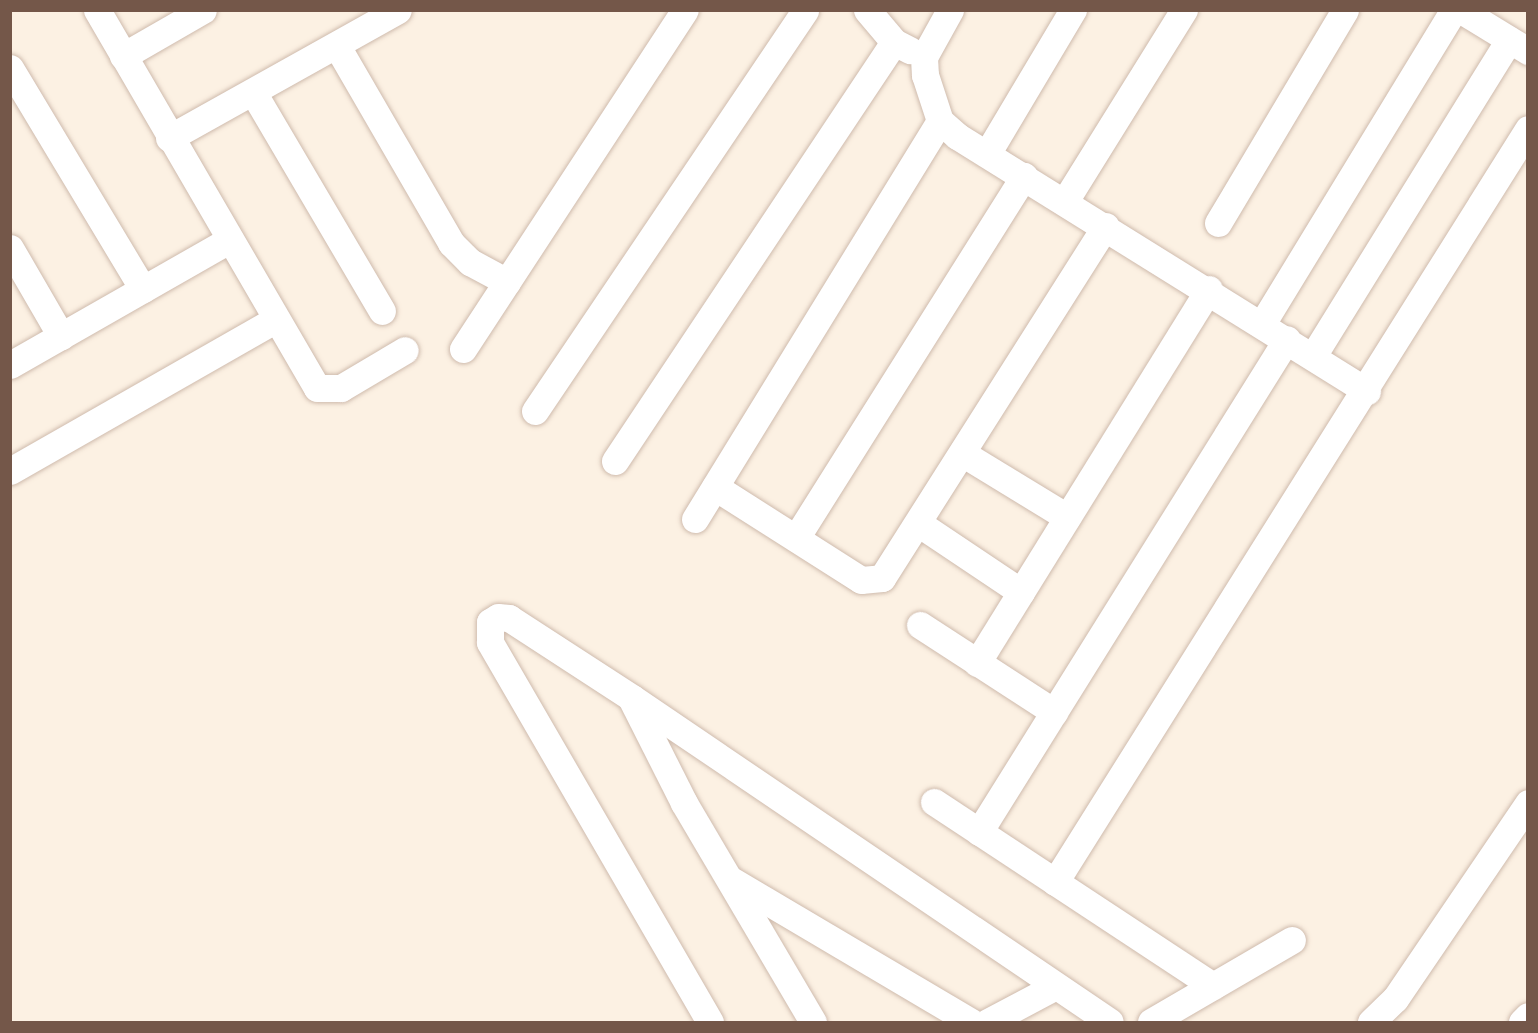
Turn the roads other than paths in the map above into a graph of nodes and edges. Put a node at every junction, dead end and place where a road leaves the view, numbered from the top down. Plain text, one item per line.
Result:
1 (97, 10) edge
2 (203, 10) edge
3 (398, 10) edge
4 (685, 10) edge
5 (805, 10) edge
6 (867, 10) edge
7 (950, 10) edge
8 (1073, 10) edge
9 (1184, 10) edge
10 (1345, 10) edge
11 (1454, 10) edge
12 (1461, 10) edge
13 (894, 42) junction
14 (1518, 45) edge
15 (337, 46) junction
16 (123, 56) junction
17 (924, 57) junction
18 (10, 68) edge
19 (253, 92) junction
20 (940, 121) junction
21 (1527, 129) edge
22 (169, 138) junction
23 (987, 154) junction
24 (1024, 176) junction
25 (1065, 201) junction
26 (1218, 223) dead end
27 (1105, 226) junction
28 (227, 241) junction
29 (12, 254) edge
30 (507, 282) junction
31 (143, 289) junction
32 (1209, 290) junction
33 (382, 311) dead end
34 (275, 320) junction
35 (1262, 324) junction
36 (61, 336) junction
37 (1287, 339) junction
38 (463, 349) dead end
39 (405, 350) dead end
40 (1313, 356) junction
41 (10, 365) edge
42 (1367, 391) junction
43 (535, 411) dead end
44 (962, 453) junction
45 (615, 461) dead end
46 (11, 470) edge
47 (715, 487) junction
48 (1067, 517) junction
49 (695, 519) dead end
50 (918, 523) junction
51 (796, 538) junction
52 (1021, 592) junction
53 (920, 624) dead end
54 (977, 663) junction
55 (632, 698) junction
56 (1054, 712) junction
57 (934, 802) dead end
58 (1527, 803) edge
59 (979, 832) junction
60 (730, 880) junction
61 (1055, 882) junction
62 (1292, 940) dead end
63 (1213, 986) junction
64 (1054, 987) junction
65 (1527, 1016) edge
66 (1380, 1020) edge
67 (710, 1023) edge
68 (813, 1023) edge
69 (971, 1023) edge
70 (988, 1023) edge
71 (1110, 1023) edge
72 (1151, 1023) edge
73 (1522, 1023) edge

1 - 16 street
2 - 16 street
3 - 15 street
4 - 30 street
5 - 43 street
6 - 13 street
7 - 17 street
8 - 23 street
9 - 25 street
10 - 26 street
11 - 35 street
12 - 14 street
13 - 17 street
13 - 45 street
14 - 40 street
15 - 19 street
15 - 30 street
16 - 22 street
17 - 20 street
18 - 31 street
19 - 22 street
19 - 33 street
20 - 23 street
20 - 47 street
21 - 42 street
22 - 28 street
23 - 24 street
24 - 25 street
24 - 51 street
25 - 27 street
27 - 32 street
27 - 44 street
28 - 31 street
28 - 34 street
29 - 36 street
30 - 38 street
31 - 36 street
32 - 35 street
32 - 48 street
34 - 39 street
34 - 46 street
35 - 37 street
36 - 41 street
37 - 40 street
37 - 56 street
40 - 42 street
42 - 61 street
44 - 48 street
44 - 50 street
47 - 49 street
47 - 51 street
48 - 52 street
50 - 51 street
50 - 52 street
52 - 54 street
53 - 54 street
54 - 56 street
55 - 60 street
55 - 64 street
55 - 67 street
56 - 59 street
57 - 59 street
58 - 66 street
59 - 61 street
60 - 68 street
60 - 69 street
61 - 63 street
62 - 63 street
63 - 72 street
64 - 70 street
64 - 71 street
65 - 73 street

